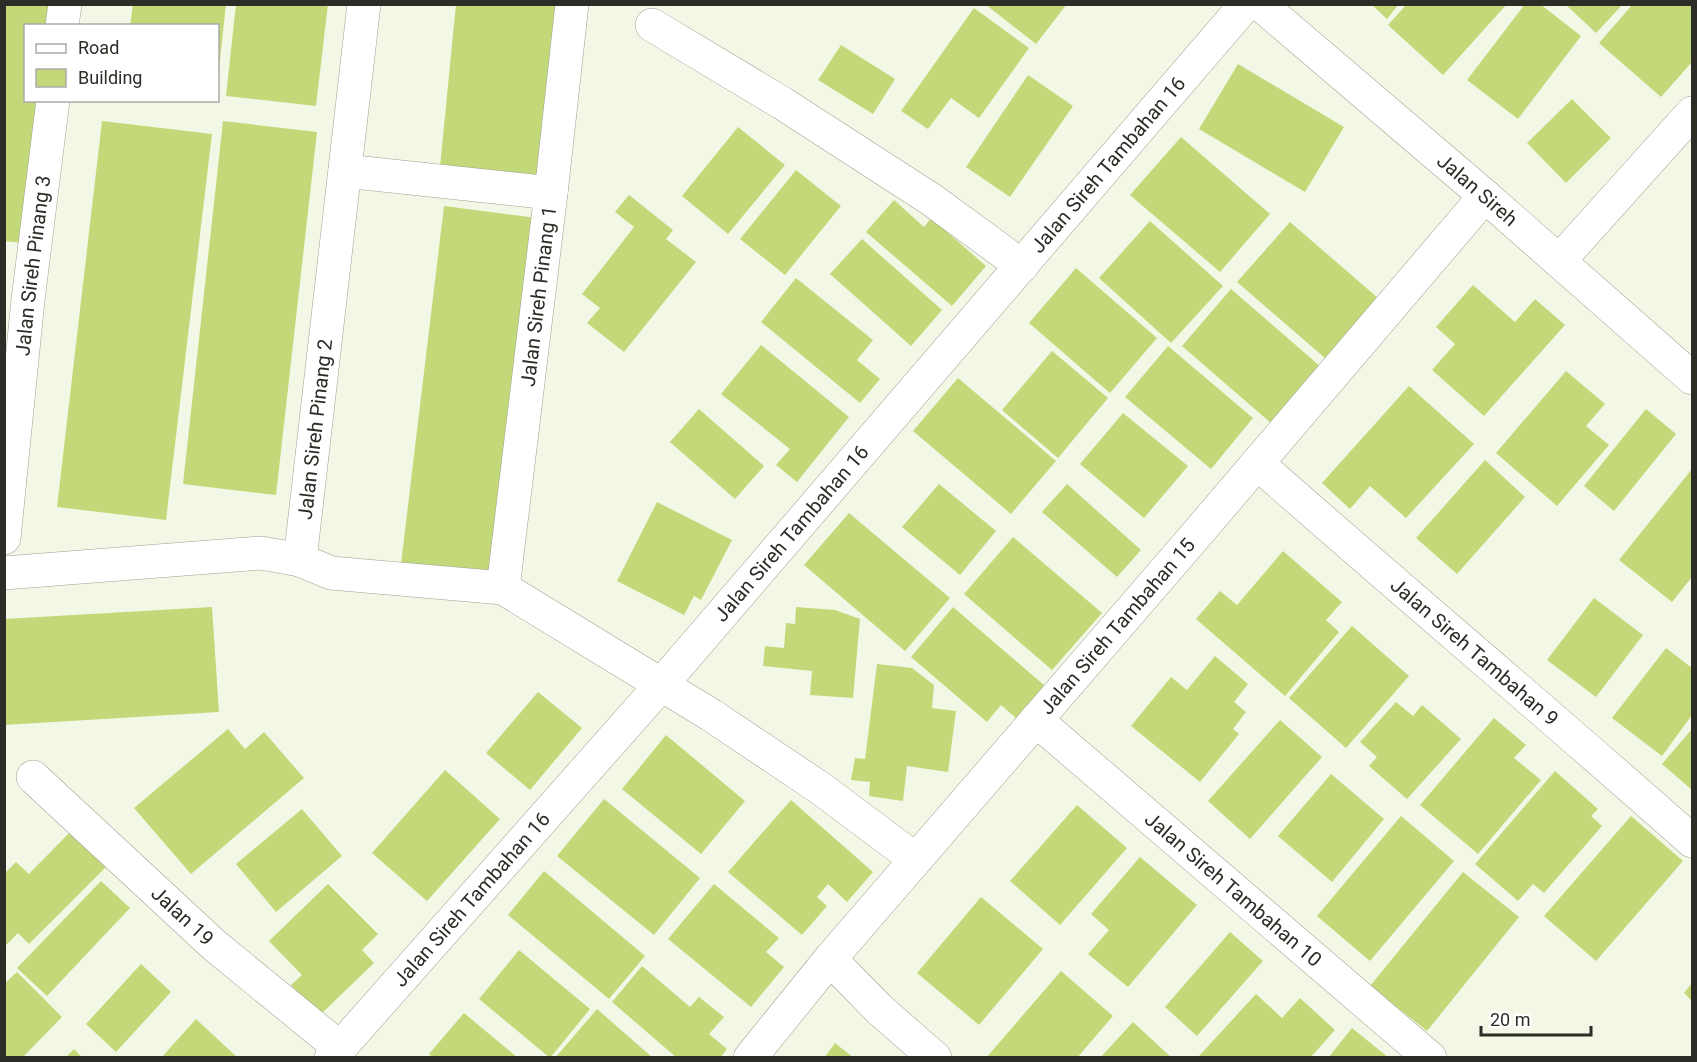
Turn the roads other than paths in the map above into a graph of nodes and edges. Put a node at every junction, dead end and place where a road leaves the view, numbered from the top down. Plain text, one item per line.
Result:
1 (65, 4) edge
2 (364, 4) edge
3 (572, 4) edge
4 (1246, 4) edge
5 (1260, 4) edge
6 (62, 24) edge
7 (652, 24) dead end
8 (53, 102) edge
9 (1692, 113) edge
10 (345, 171) junction
11 (552, 194) junction
12 (1485, 196) junction
13 (1559, 261) junction
14 (1022, 266) junction
15 (16, 301) edge
16 (1692, 378) edge
17 (1257, 463) junction
18 (4, 538) edge
19 (300, 560) junction
20 (4, 573) edge
21 (503, 588) junction
22 (661, 686) junction
23 (1036, 720) junction
24 (33, 777) dead end
25 (1692, 841) edge
26 (915, 859) junction
27 (830, 959) junction
28 (335, 1053) edge
29 (750, 1058) edge
30 (935, 1058) edge
31 (1430, 1058) edge

1 - 6 street
2 - 10 street, Jalan Sireh Pinang 2
3 - 11 street, Jalan Sireh Pinang 1
4 - 14 street, Jalan Sireh Tambahan 16
5 - 12 street, Jalan Sireh
7 - 14 street
8 - 15 street, Jalan Sireh Pinang 3
9 - 13 street
10 - 11 street
10 - 19 street, Jalan Sireh Pinang 2
11 - 21 street, Jalan Sireh Pinang 1
12 - 13 street, Jalan Sireh
12 - 17 street, Jalan Sireh Tambahan 15
13 - 16 street, Jalan Sireh
14 - 22 street, Jalan Sireh Tambahan 16
15 - 18 street, Jalan Sireh Pinang 3
17 - 23 street, Jalan Sireh Tambahan 15
17 - 25 street, Jalan Sireh Tambahan 9
19 - 20 street
19 - 21 street
21 - 22 street
22 - 26 street
22 - 28 street, Jalan Sireh Tambahan 16
23 - 26 street, Jalan Sireh Tambahan 15
23 - 31 street, Jalan Sireh Tambahan 10
24 - 28 street, Jalan 19
26 - 27 street, Jalan Sireh Tambahan 15
27 - 29 street, Jalan Sireh Tambahan 15
27 - 30 street

